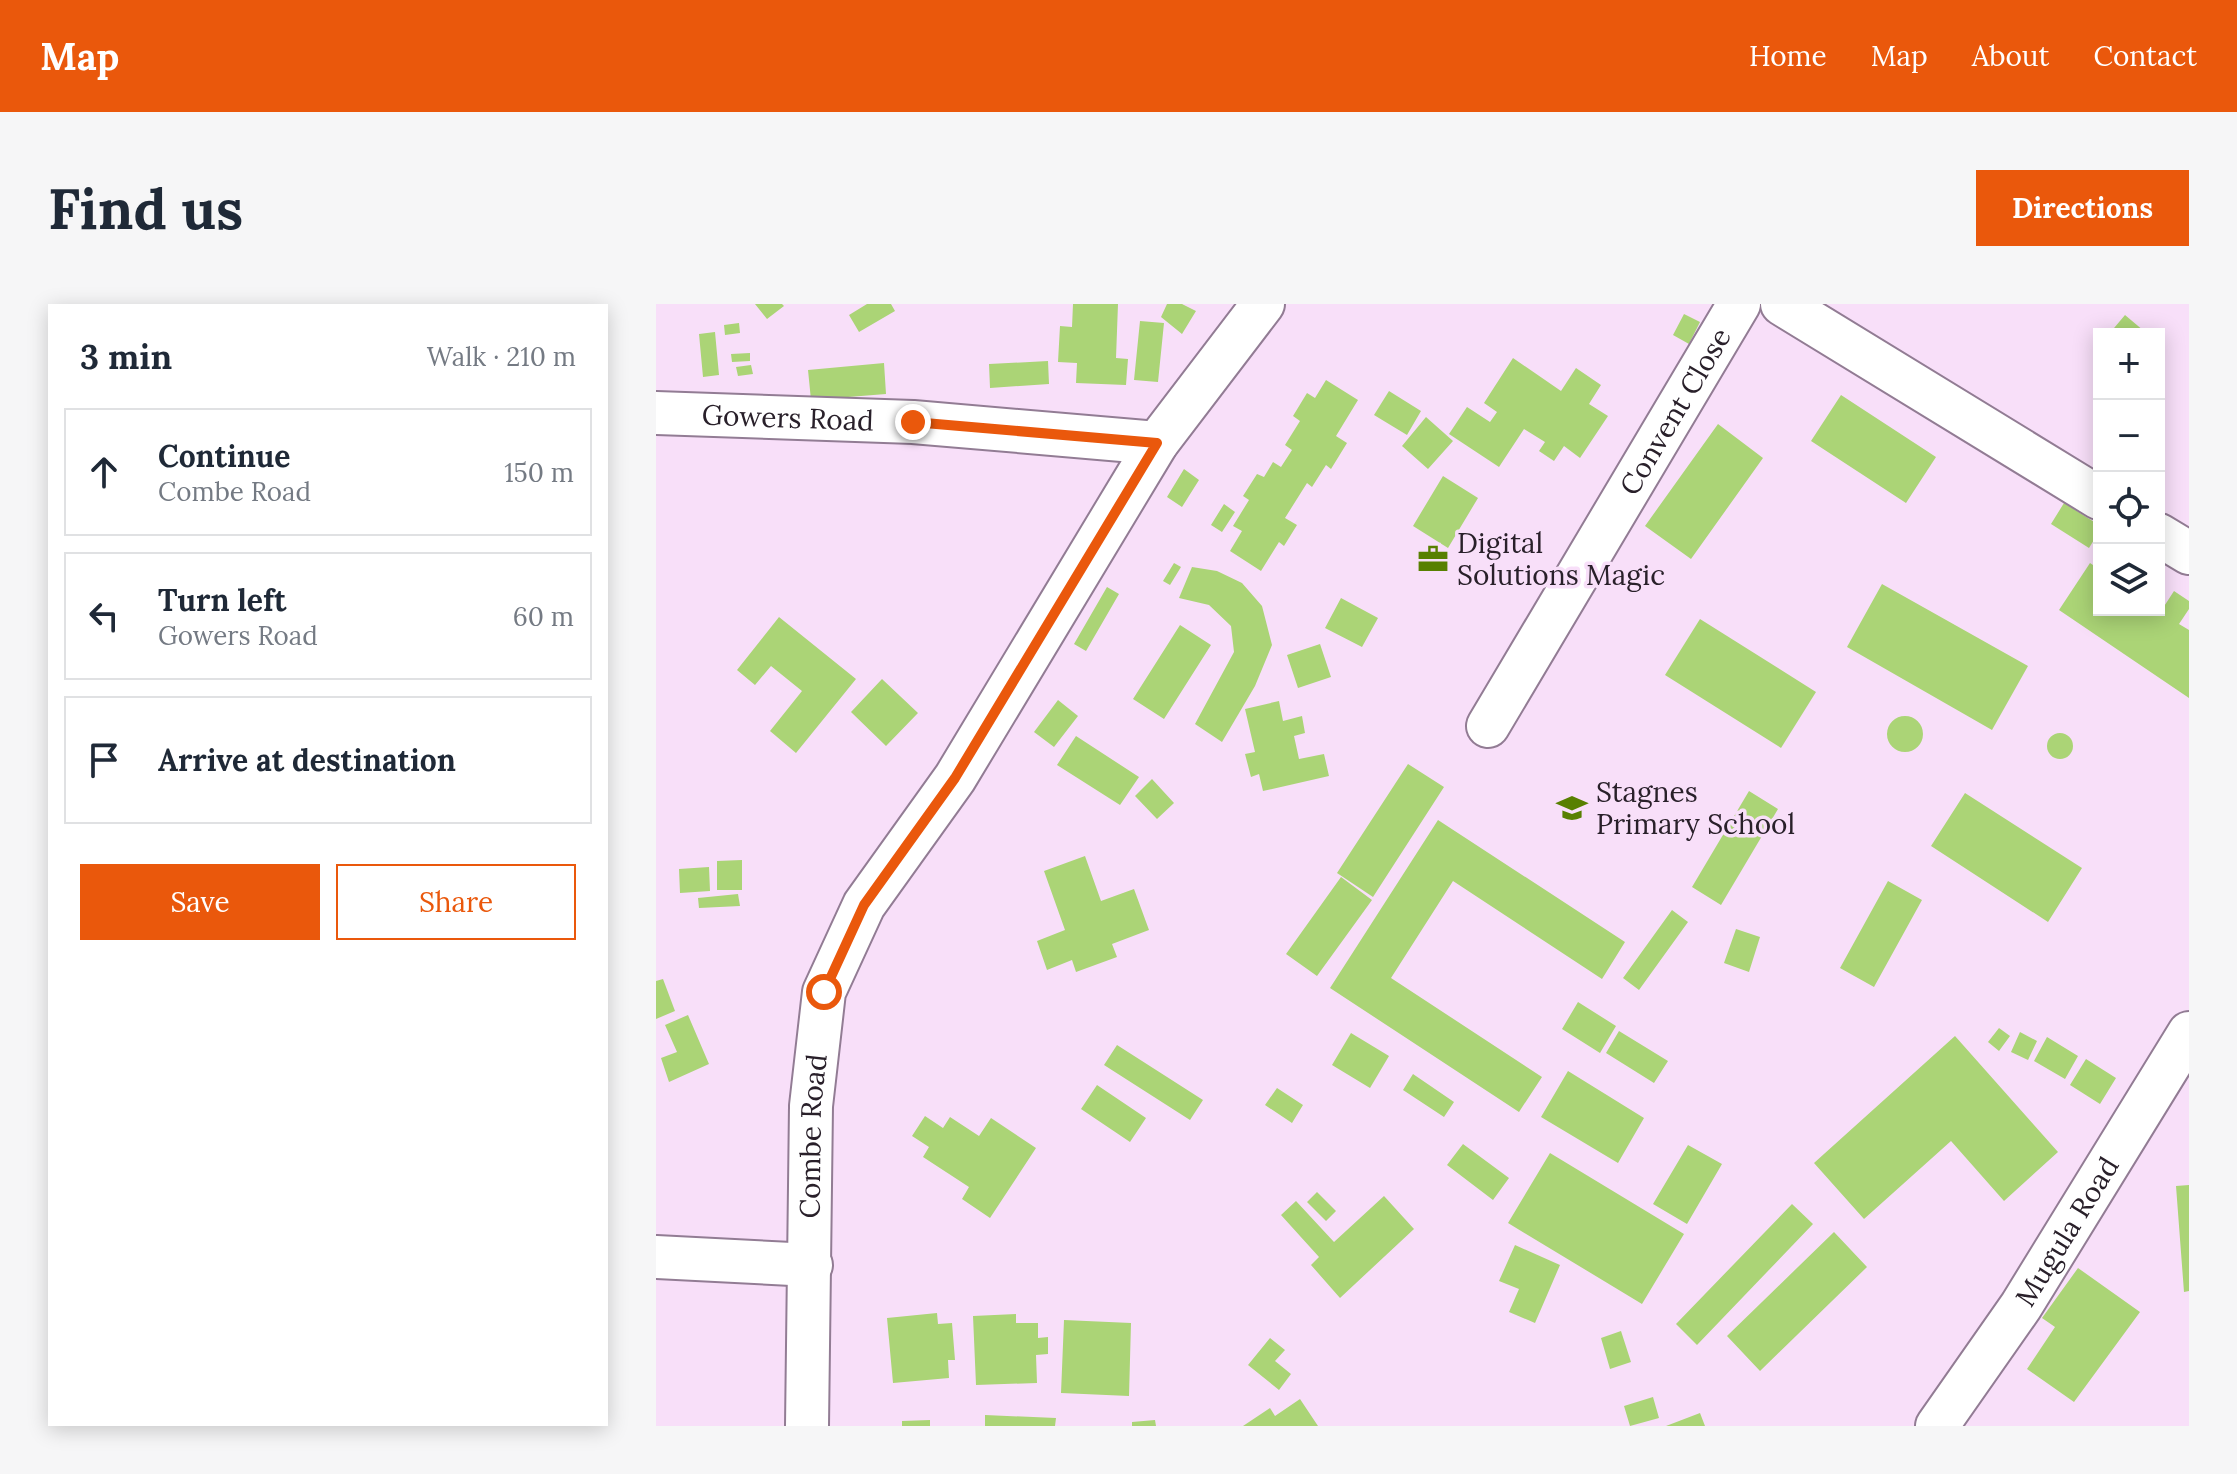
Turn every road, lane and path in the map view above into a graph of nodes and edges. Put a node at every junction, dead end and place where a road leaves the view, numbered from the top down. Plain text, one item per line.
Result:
1 (1263, 304) edge
2 (1739, 304) edge
3 (1782, 304) edge
4 (656, 413) edge
5 (1157, 443) junction
6 (2093, 494) edge
7 (2165, 539) edge
8 (2189, 553) edge
9 (1488, 726) dead end
10 (2189, 1033) edge
11 (656, 1257) edge
12 (811, 1265) junction
13 (807, 1426) edge
14 (1937, 1426) edge

1 - 5 street, Combe Road
2 - 9 street, Convent Close
3 - 6 street
4 - 5 street, Gowers Road
5 - 12 street, Combe Road
7 - 8 street
10 - 14 street, Mugula Road
11 - 12 street
12 - 13 street, Combe Road

